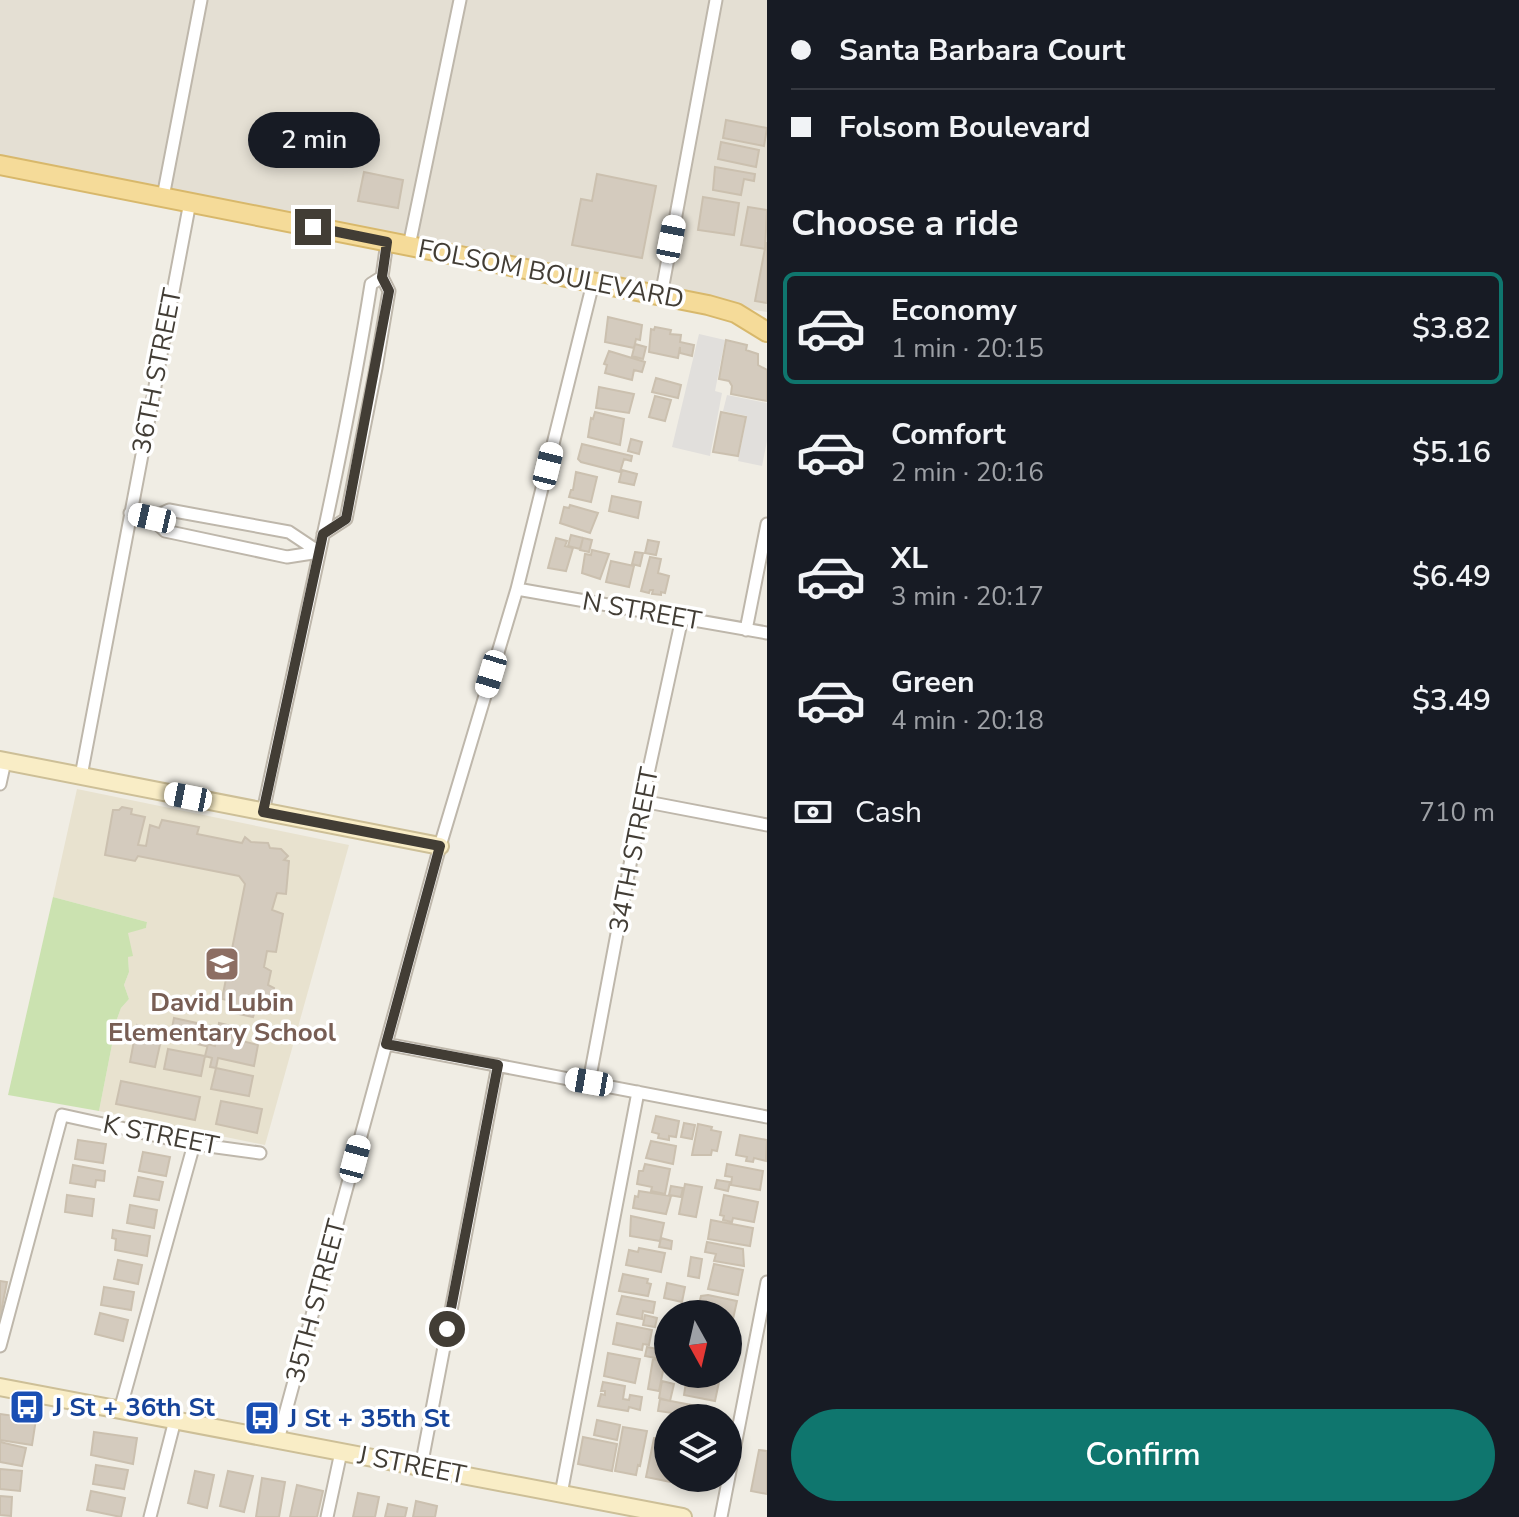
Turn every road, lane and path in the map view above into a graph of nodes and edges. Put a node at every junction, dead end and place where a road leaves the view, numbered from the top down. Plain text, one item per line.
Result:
1 (201, 0) edge
2 (460, 0) edge
3 (716, 0) edge
4 (0, 165) edge
5 (163, 197) junction
6 (190, 202) junction
7 (387, 242) junction
8 (409, 246) junction
9 (382, 277) junction
10 (593, 283) junction
11 (661, 296) junction
12 (767, 332) edge
13 (358, 364) junction
14 (376, 368) junction
15 (130, 513) junction
16 (152, 518) junction
17 (767, 524) edge
18 (323, 534) junction
19 (319, 552) junction
20 (517, 589) junction
21 (682, 618) junction
22 (746, 630) junction
23 (767, 633) edge
24 (3, 761) edge
25 (81, 776) junction
26 (0, 784) edge
27 (642, 801) junction
28 (263, 812) junction
29 (767, 825) edge
30 (440, 846) junction
31 (386, 1044) junction
32 (498, 1065) junction
33 (589, 1082) junction
34 (638, 1092) junction
35 (767, 1117) edge
36 (194, 1144) junction
37 (260, 1153) dead end
38 (767, 1282) edge
39 (0, 1346) edge
40 (0, 1387) edge
41 (120, 1410) junction
42 (175, 1420) junction
43 (278, 1440) junction
44 (341, 1452) junction
45 (421, 1467) junction
46 (561, 1494) junction
47 (150, 1517) edge
48 (327, 1517) edge
49 (683, 1517) edge
50 (721, 1517) edge

1 - 5 street
2 - 8 street
3 - 11 street
4 - 5 main road, FOLSOM BOULEVARD
5 - 6 main road, FOLSOM BOULEVARD
6 - 7 main road, FOLSOM BOULEVARD
6 - 15 street, 36TH STREET
7 - 8 main road, FOLSOM BOULEVARD
7 - 9 street
8 - 10 main road, FOLSOM BOULEVARD
9 - 13 street
9 - 14 street
10 - 11 main road, FOLSOM BOULEVARD
10 - 20 street, 35TH STREET
11 - 12 main road, FOLSOM BOULEVARD
13 - 14 street
13 - 18 street
14 - 18 street
15 - 16 street
15 - 25 street, 36TH STREET
16 - 19 street
16 - 19 street
17 - 22 street
18 - 19 street
19 - 28 street
20 - 21 street, N STREET
20 - 30 street, 35TH STREET
21 - 22 street, N STREET
21 - 27 street, 34TH STREET
22 - 23 street, N STREET
24 - 25 main road
24 - 26 street
25 - 28 main road
27 - 29 street
27 - 33 street, 34TH STREET
28 - 30 main road
30 - 31 street, 35TH STREET
31 - 32 street
31 - 43 street, 35TH STREET
32 - 33 street
32 - 45 street
33 - 34 street
34 - 35 street
34 - 46 street
36 - 37 street, K STREET
36 - 39 street, K STREET
36 - 41 street
38 - 50 street
40 - 41 main road, J STREET
41 - 42 main road, J STREET
42 - 43 main road, J STREET
42 - 47 street
43 - 44 main road, J STREET
44 - 45 main road, J STREET
44 - 48 street
45 - 46 main road, J STREET
46 - 49 main road, J STREET

